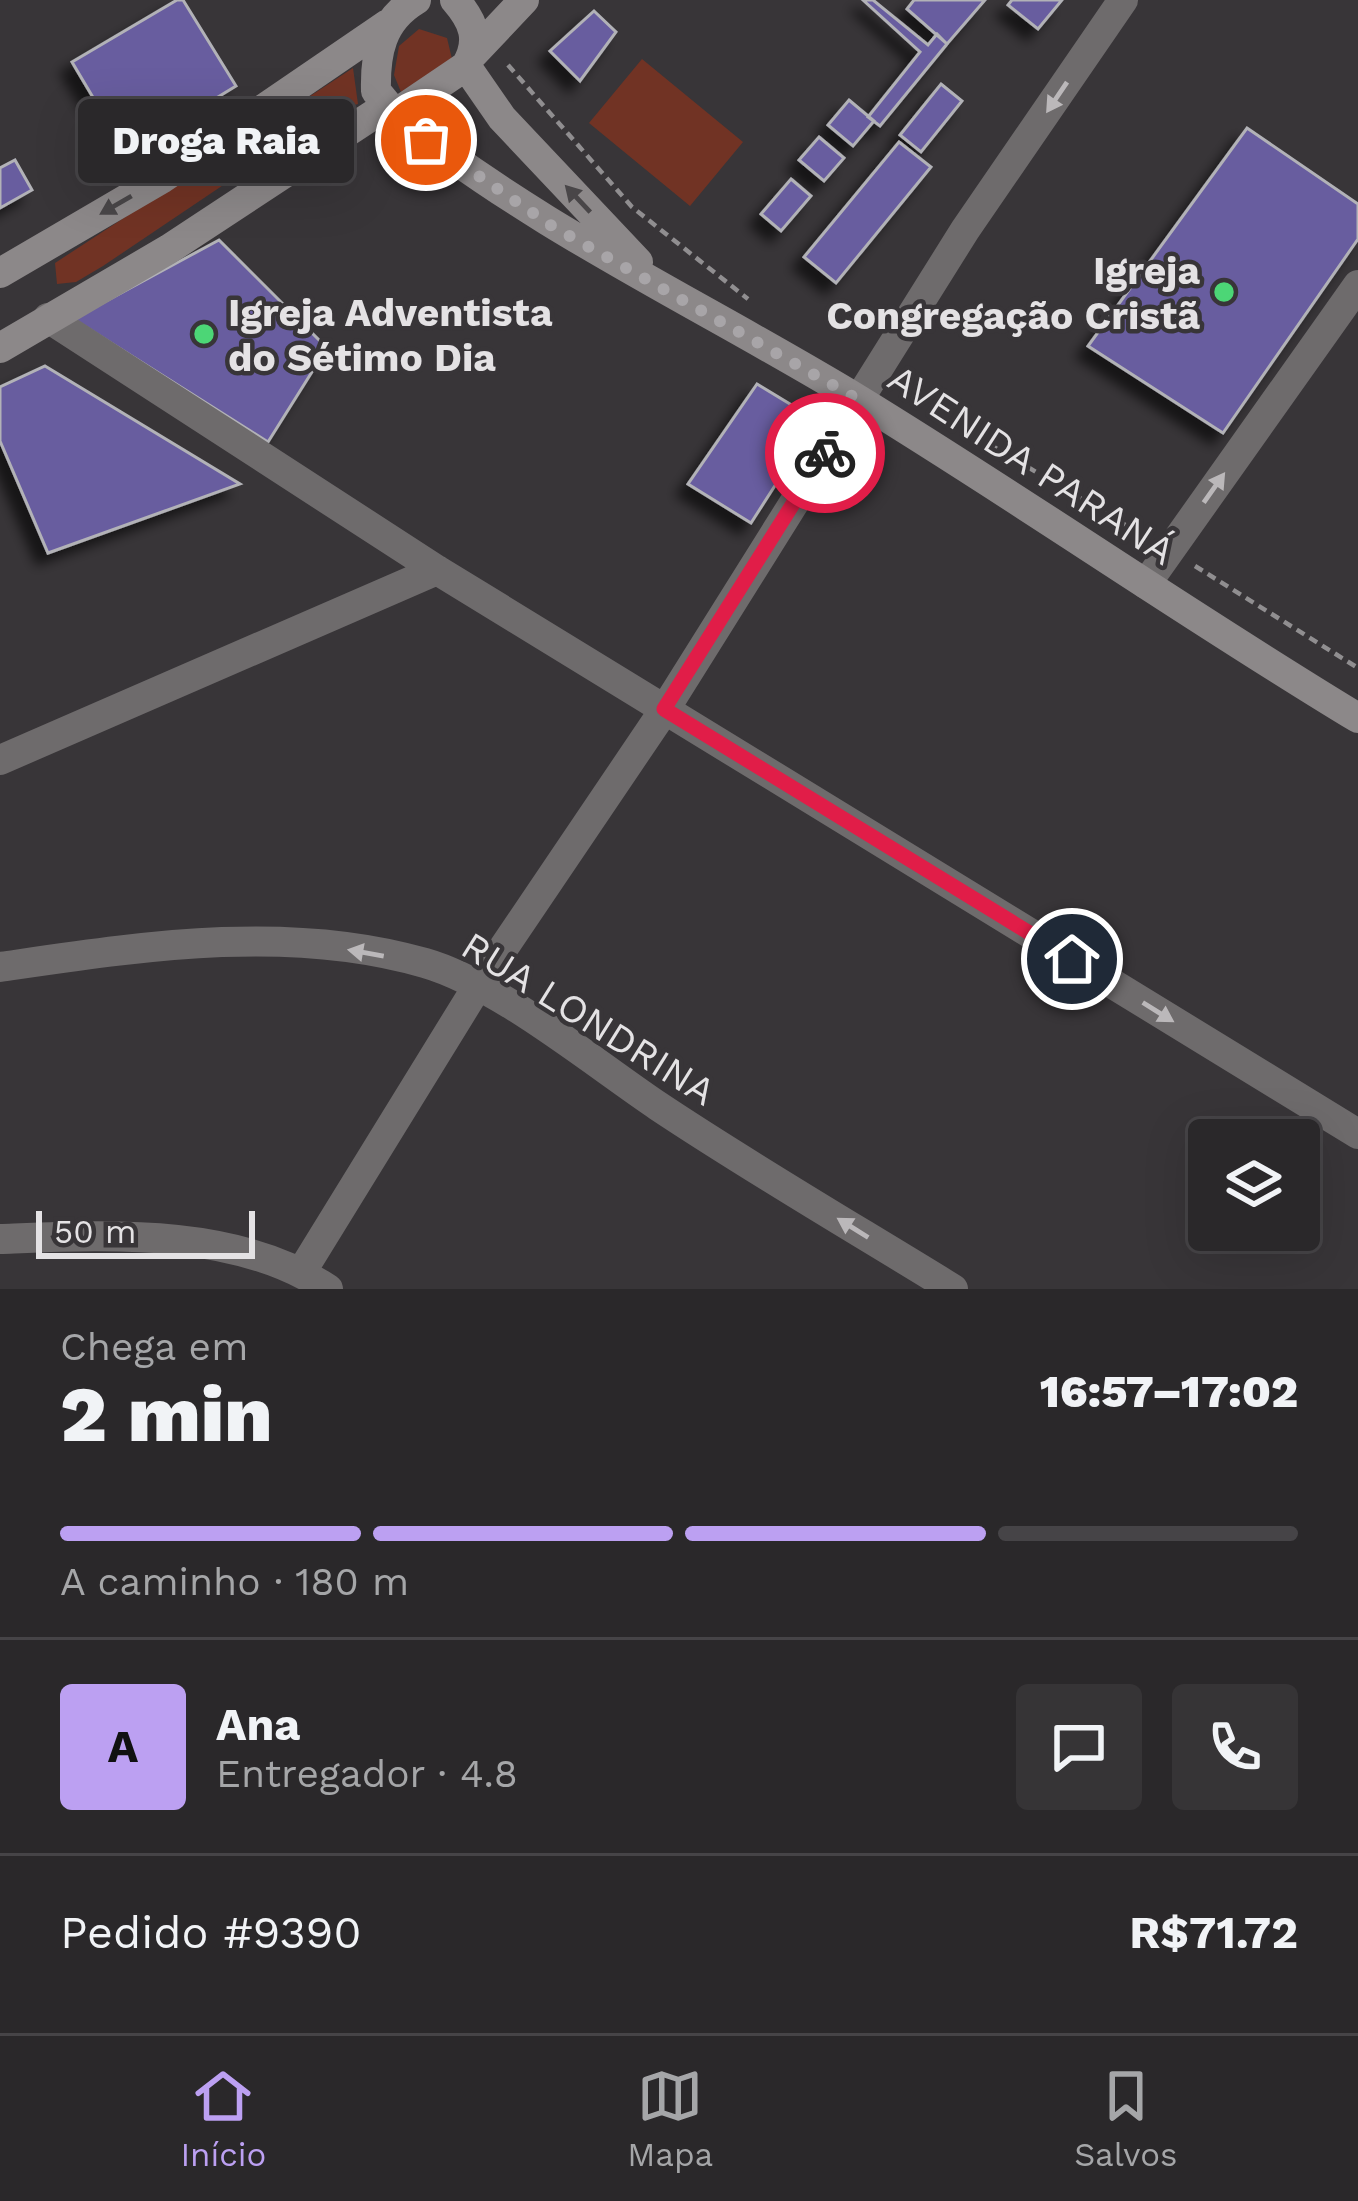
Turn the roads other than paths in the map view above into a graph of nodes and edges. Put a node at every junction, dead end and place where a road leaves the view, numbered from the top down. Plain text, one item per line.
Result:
1 (416, 0) edge
2 (455, 0) edge
3 (524, 0) edge
4 (1123, 0) edge
5 (388, 24) junction
6 (470, 60) junction
7 (390, 110) junction
8 (0, 273) edge
9 (658, 284) junction
10 (1358, 285) edge
11 (49, 318) junction
12 (0, 348) edge
13 (859, 400) junction
14 (437, 570) junction
15 (1146, 584) junction
16 (664, 709) junction
17 (1358, 718) edge
18 (0, 760) edge
19 (0, 967) edge
20 (477, 987) junction
21 (1358, 1134) edge
22 (0, 1239) edge
23 (302, 1271) junction
24 (328, 1289) edge
25 (953, 1289) edge

1 - 5 main road
2 - 6 main road, AVENIDA PARANÁ
3 - 6 main road
4 -> 13 street
5 - 7 main road
5 -> 8 main road
6 - 7 main road
9 -> 6 main road, AVENIDA PARANÁ
7 - 9 main road, AVENIDA PARANÁ
7 - 11 main road
9 - 13 main road, AVENIDA PARANÁ
15 -> 10 street
11 - 12 main road
11 - 14 street
13 - 15 main road, AVENIDA PARANÁ
13 - 16 street
14 - 16 street
14 - 18 street
15 - 17 main road, AVENIDA PARANÁ
16 - 20 street
16 -> 21 street
20 -> 19 street, RUA LONDRINA
20 - 23 street
25 -> 20 street, RUA LONDRINA
22 - 23 street
23 - 24 street

